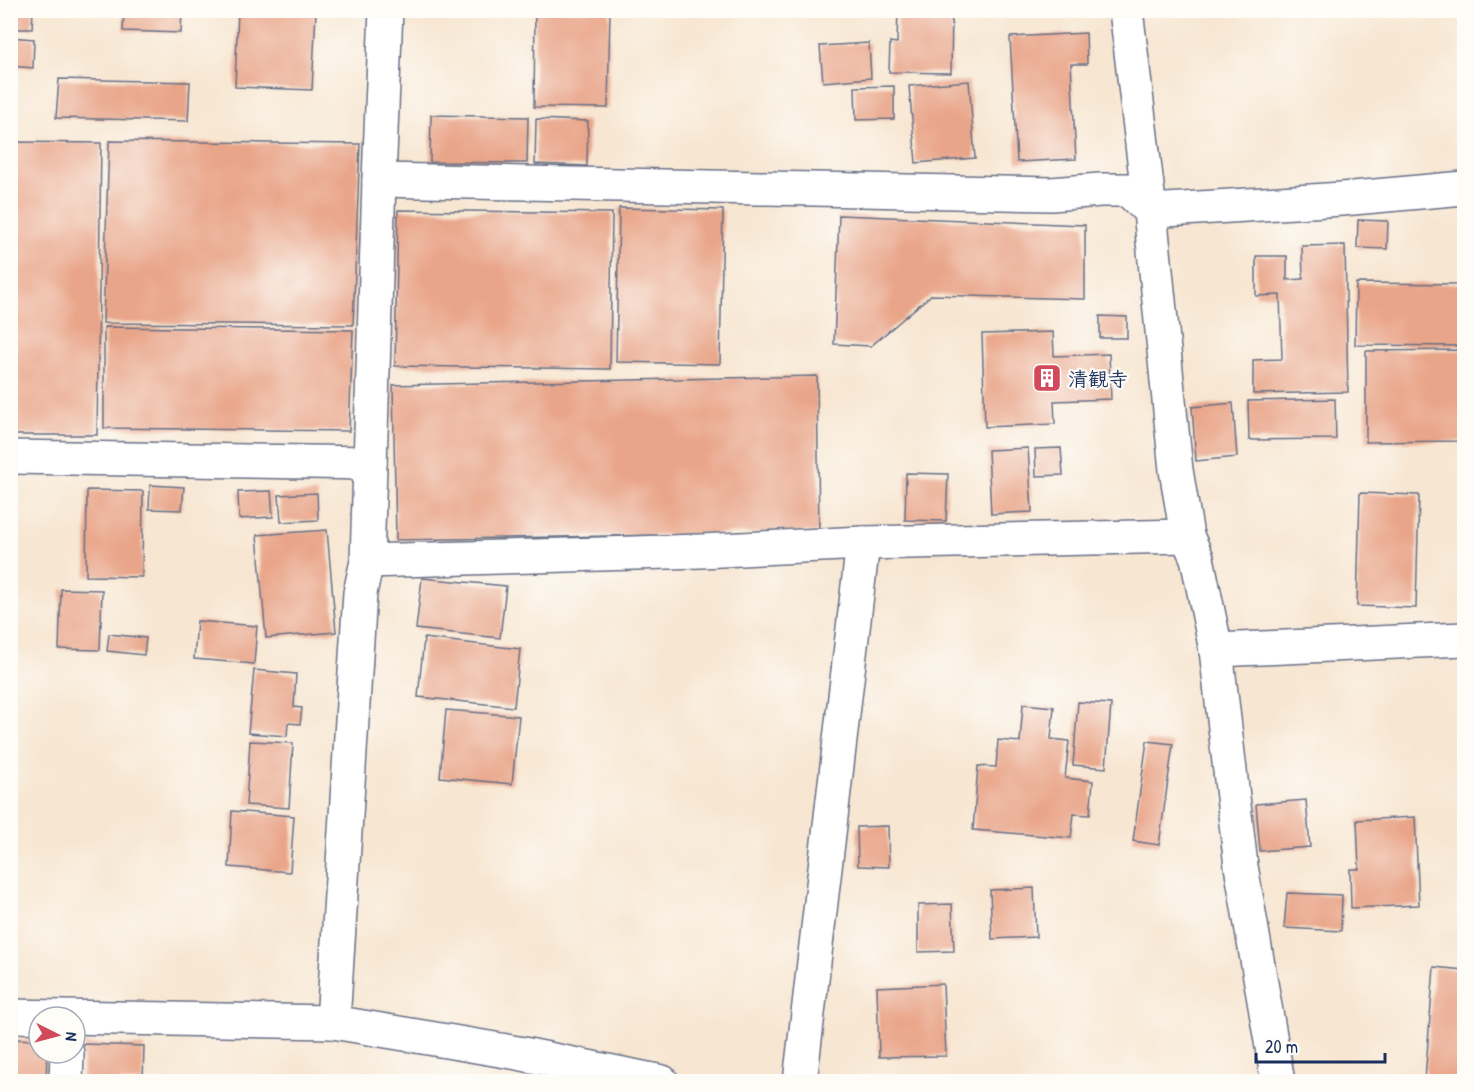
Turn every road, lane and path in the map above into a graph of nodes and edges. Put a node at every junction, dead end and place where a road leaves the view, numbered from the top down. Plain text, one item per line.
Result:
1 (386, 10) edge
2 (1126, 10) edge
3 (378, 180) junction
4 (1464, 188) edge
5 (1150, 211) junction
6 (10, 457) edge
7 (370, 463) junction
8 (1187, 536) junction
9 (863, 543) junction
10 (367, 561) junction
11 (1464, 639) edge
12 (1216, 650) junction
13 (10, 1016) edge
14 (27, 1016) edge
15 (87, 1017) edge
16 (333, 1022) junction
17 (67, 1065) edge
18 (66, 1082) edge
19 (662, 1082) edge
20 (800, 1082) edge
21 (1278, 1082) edge

1 - 3 street
2 - 5 street
3 - 5 street
3 - 7 street
4 - 5 street
5 - 8 street
6 - 7 street
7 - 10 street
8 - 9 street
8 - 12 street
9 - 10 street
9 - 20 street
10 - 16 street
11 - 12 street
12 - 21 street
13 - 14 street
15 - 16 street
16 - 19 street
17 - 18 street

